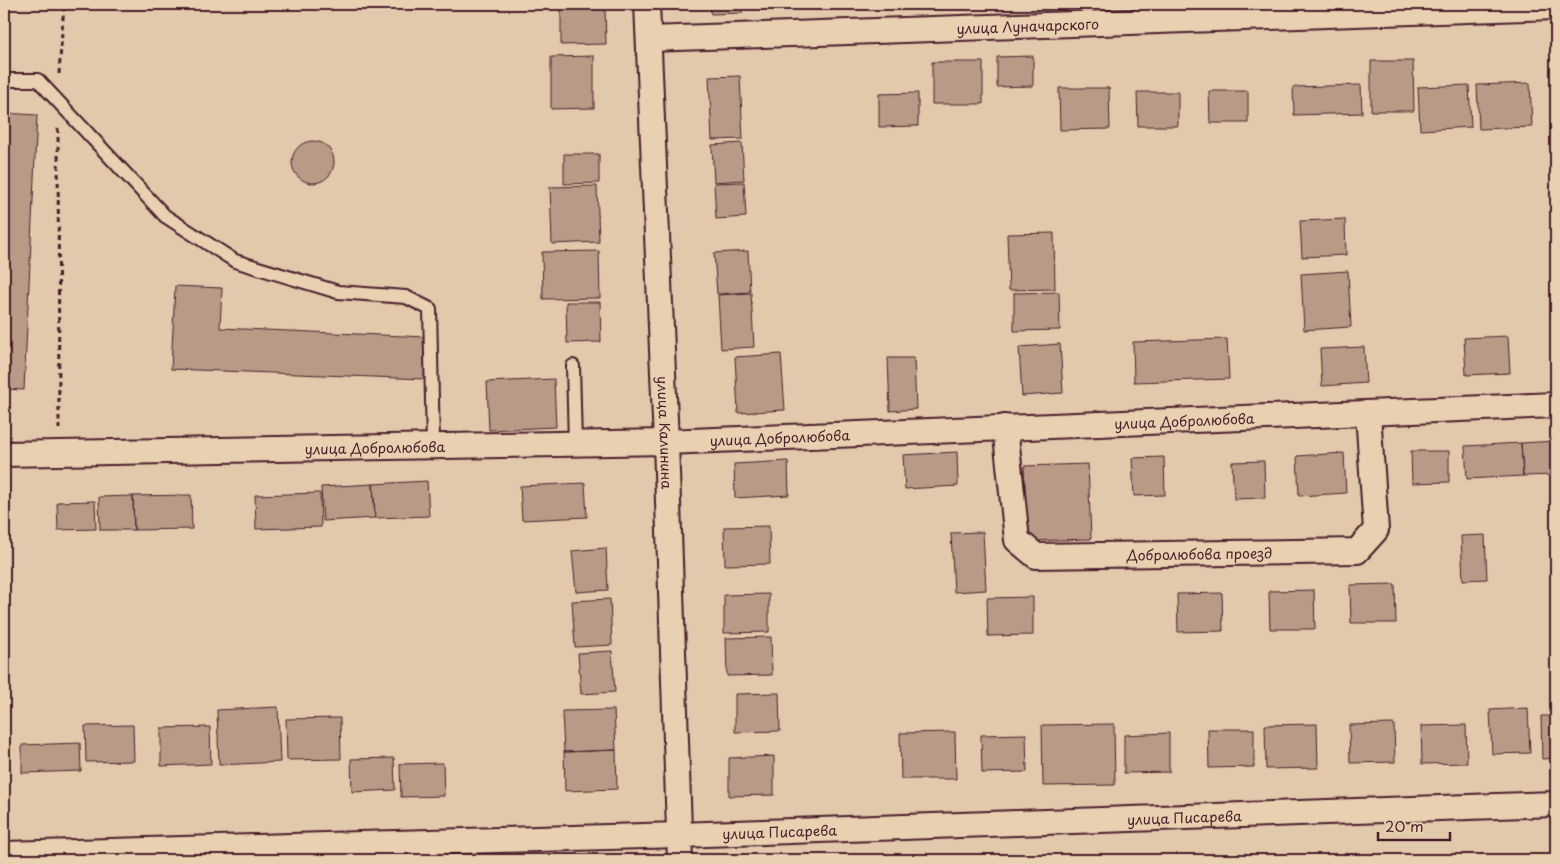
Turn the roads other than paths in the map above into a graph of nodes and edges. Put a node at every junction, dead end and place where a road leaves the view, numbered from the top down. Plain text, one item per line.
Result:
1 (647, 4) edge
2 (1556, 7) edge
3 (649, 39) junction
4 (4, 80) edge
5 (573, 366) dead end
6 (1556, 405) edge
7 (1368, 413) junction
8 (1005, 427) junction
9 (666, 442) junction
10 (575, 443) junction
11 (433, 445) junction
12 (4, 454) edge
13 (1556, 804) edge
14 (679, 835) junction
15 (270, 853) edge
16 (4, 854) edge
17 (680, 860) edge

1 - 3 street, улица Калинина
2 - 3 street, улица Луначарского
3 - 9 street, улица Калинина
4 - 11 lane
5 - 10 lane
6 - 7 street, улица Добролюбова
7 - 8 street, улица Добролюбова
7 - 8 street, Добролюбова проезд
8 - 9 street, улица Добролюбова
9 - 10 street, улица Добролюбова
9 - 14 street, улица Калинина
10 - 11 street, улица Добролюбова
11 - 12 street, улица Добролюбова
13 - 14 street, улица Писарева
14 - 15 street, улица Писарева
14 - 17 street, улица Калинина
15 - 16 street, улица Писарева

